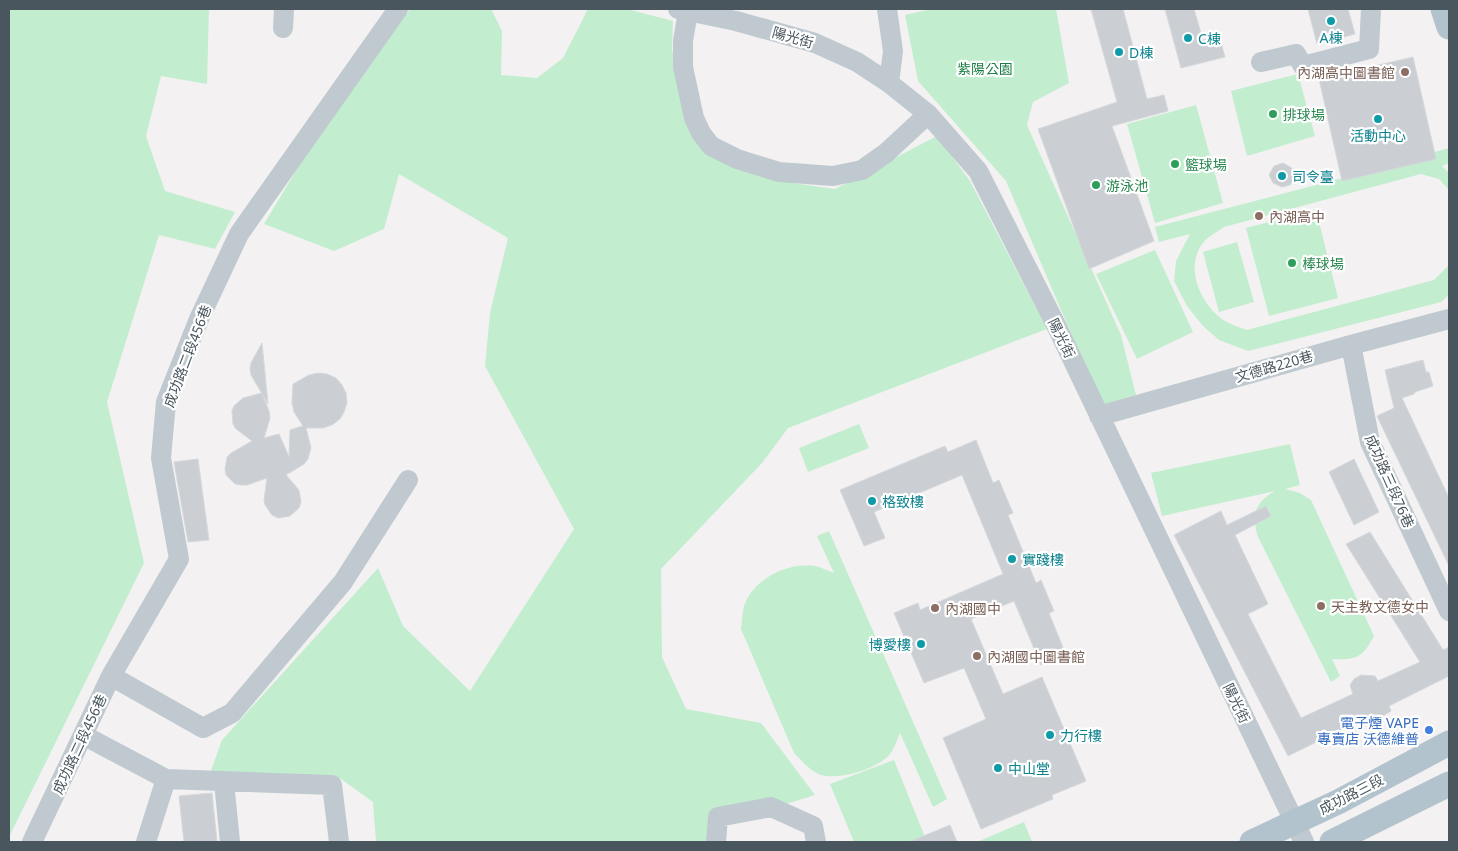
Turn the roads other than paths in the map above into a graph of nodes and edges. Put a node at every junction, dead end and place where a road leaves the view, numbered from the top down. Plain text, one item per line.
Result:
1 (398, 9) edge
2 (1371, 9) edge
3 (1443, 9) edge
4 (683, 10) edge
5 (891, 10) edge
6 (735, 15) edge
7 (1449, 27) edge
8 (1261, 62) dead end
9 (889, 83) junction
10 (928, 114) junction
11 (1449, 319) edge
12 (1351, 345) junction
13 (1099, 416) junction
14 (408, 480) dead end
15 (1449, 610) edge
16 (111, 676) junction
17 (83, 735) junction
18 (1449, 743) edge
19 (166, 779) junction
20 (224, 782) junction
21 (1449, 784) edge
22 (1299, 833) edge
23 (32, 842) edge
24 (146, 842) edge
25 (230, 842) edge
26 (339, 842) edge
27 (716, 842) edge
28 (816, 842) edge
29 (1252, 842) edge
30 (1332, 842) edge

1 - 16 street, 成功路二段456巷
2 - 8 street
3 - 7 main road
4 - 6 street, 陽光街
4 - 10 street
5 - 9 street
6 - 9 street, 陽光街
9 - 10 street, 陽光街
10 - 13 street, 陽光街
11 - 12 street, 文德路220巷
12 - 13 street, 文德路220巷
12 - 15 street, 成功路三段76巷
13 - 22 street, 陽光街
14 - 16 street
16 - 17 street, 成功路二段456巷
17 - 19 street
17 - 23 street, 成功路二段456巷
18 - 22 main road, 成功路三段
19 - 20 street
19 - 24 street
20 - 25 street
20 - 26 street
21 - 30 main road
22 - 29 main road, 成功路三段
27 - 28 street

